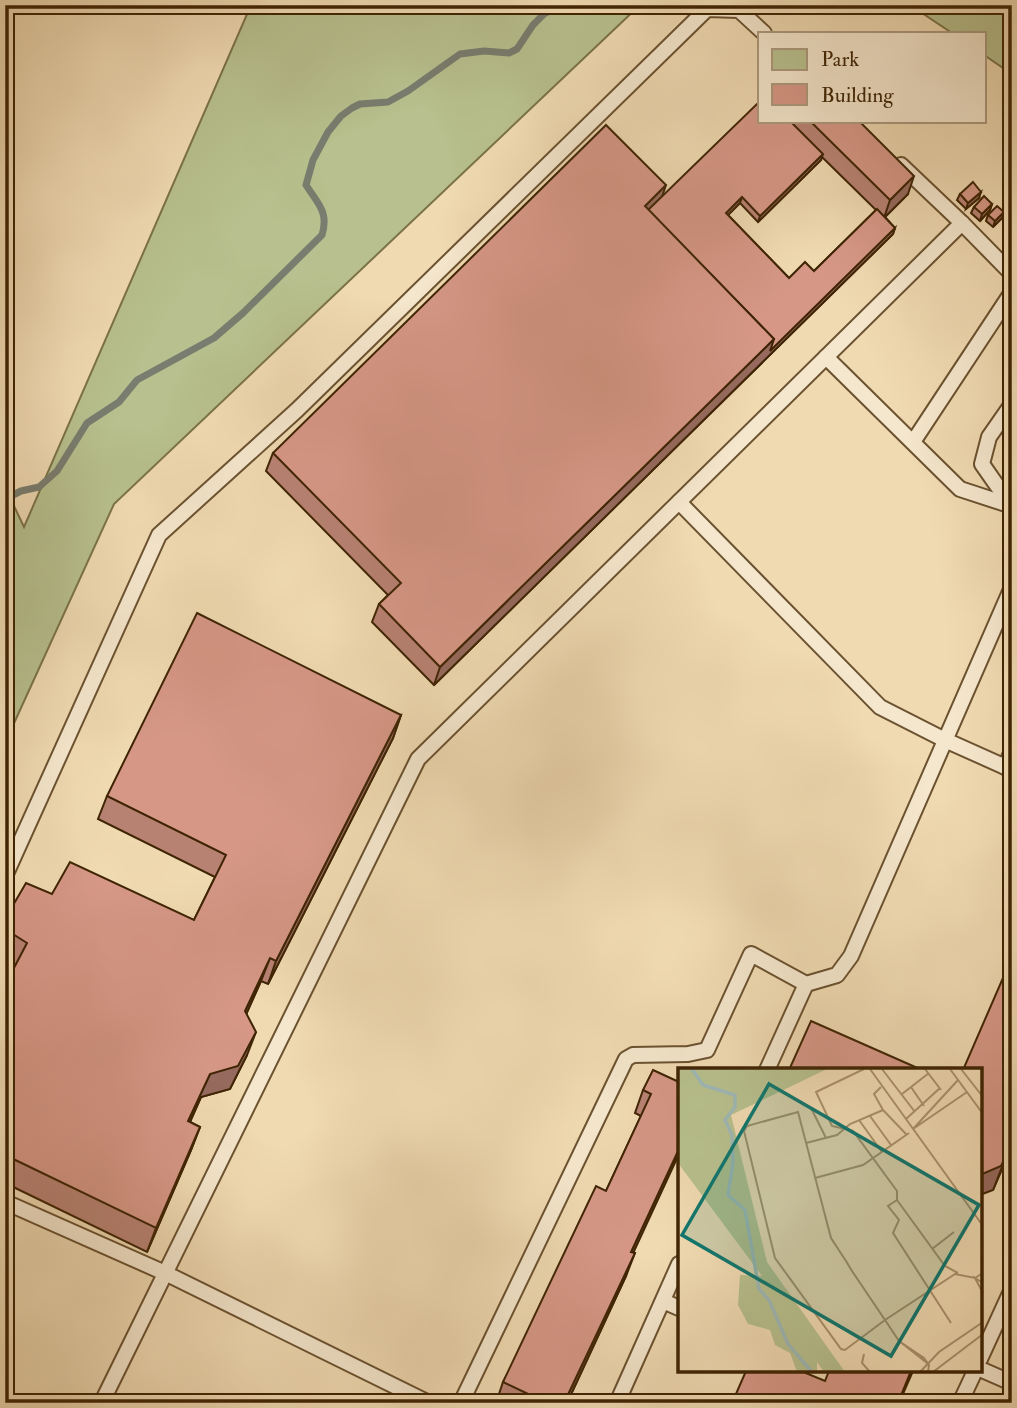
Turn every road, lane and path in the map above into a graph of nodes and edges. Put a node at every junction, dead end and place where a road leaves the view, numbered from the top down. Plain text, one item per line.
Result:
1 (763, 32) edge
2 (894, 158) edge
3 (961, 223) junction
4 (1012, 274) edge
5 (1012, 292) edge
6 (826, 357) junction
7 (1012, 404) edge
8 (913, 442) junction
9 (679, 502) junction
10 (1011, 506) edge
11 (1012, 587) edge
12 (945, 740) junction
13 (1012, 751) edge
14 (1008, 768) edge
15 (5, 876) edge
16 (806, 984) junction
17 (768, 1068) edge
18 (5, 1202) edge
19 (678, 1266) edge
20 (165, 1273) junction
21 (1012, 1289) edge
22 (663, 1301) junction
23 (678, 1308) edge
24 (982, 1355) edge
25 (982, 1370) edge
26 (974, 1373) edge
27 (1012, 1383) edge
28 (963, 1402) edge
29 (102, 1403) edge
30 (429, 1403) edge
31 (461, 1403) edge
32 (617, 1403) edge

1 - 15 lane
2 - 3 lane
3 - 4 lane
3 - 6 lane
5 - 8 lane
6 - 8 lane
6 - 9 lane
7 - 10 lane
8 - 10 lane
9 - 12 lane
9 - 20 lane
11 - 12 lane
12 - 14 lane
12 - 16 lane
13 - 14 lane
16 - 17 lane
16 - 31 lane
18 - 20 lane
19 - 22 lane
20 - 29 lane
20 - 30 lane
21 - 24 lane
22 - 23 lane
22 - 32 lane
25 - 27 lane
26 - 28 lane

